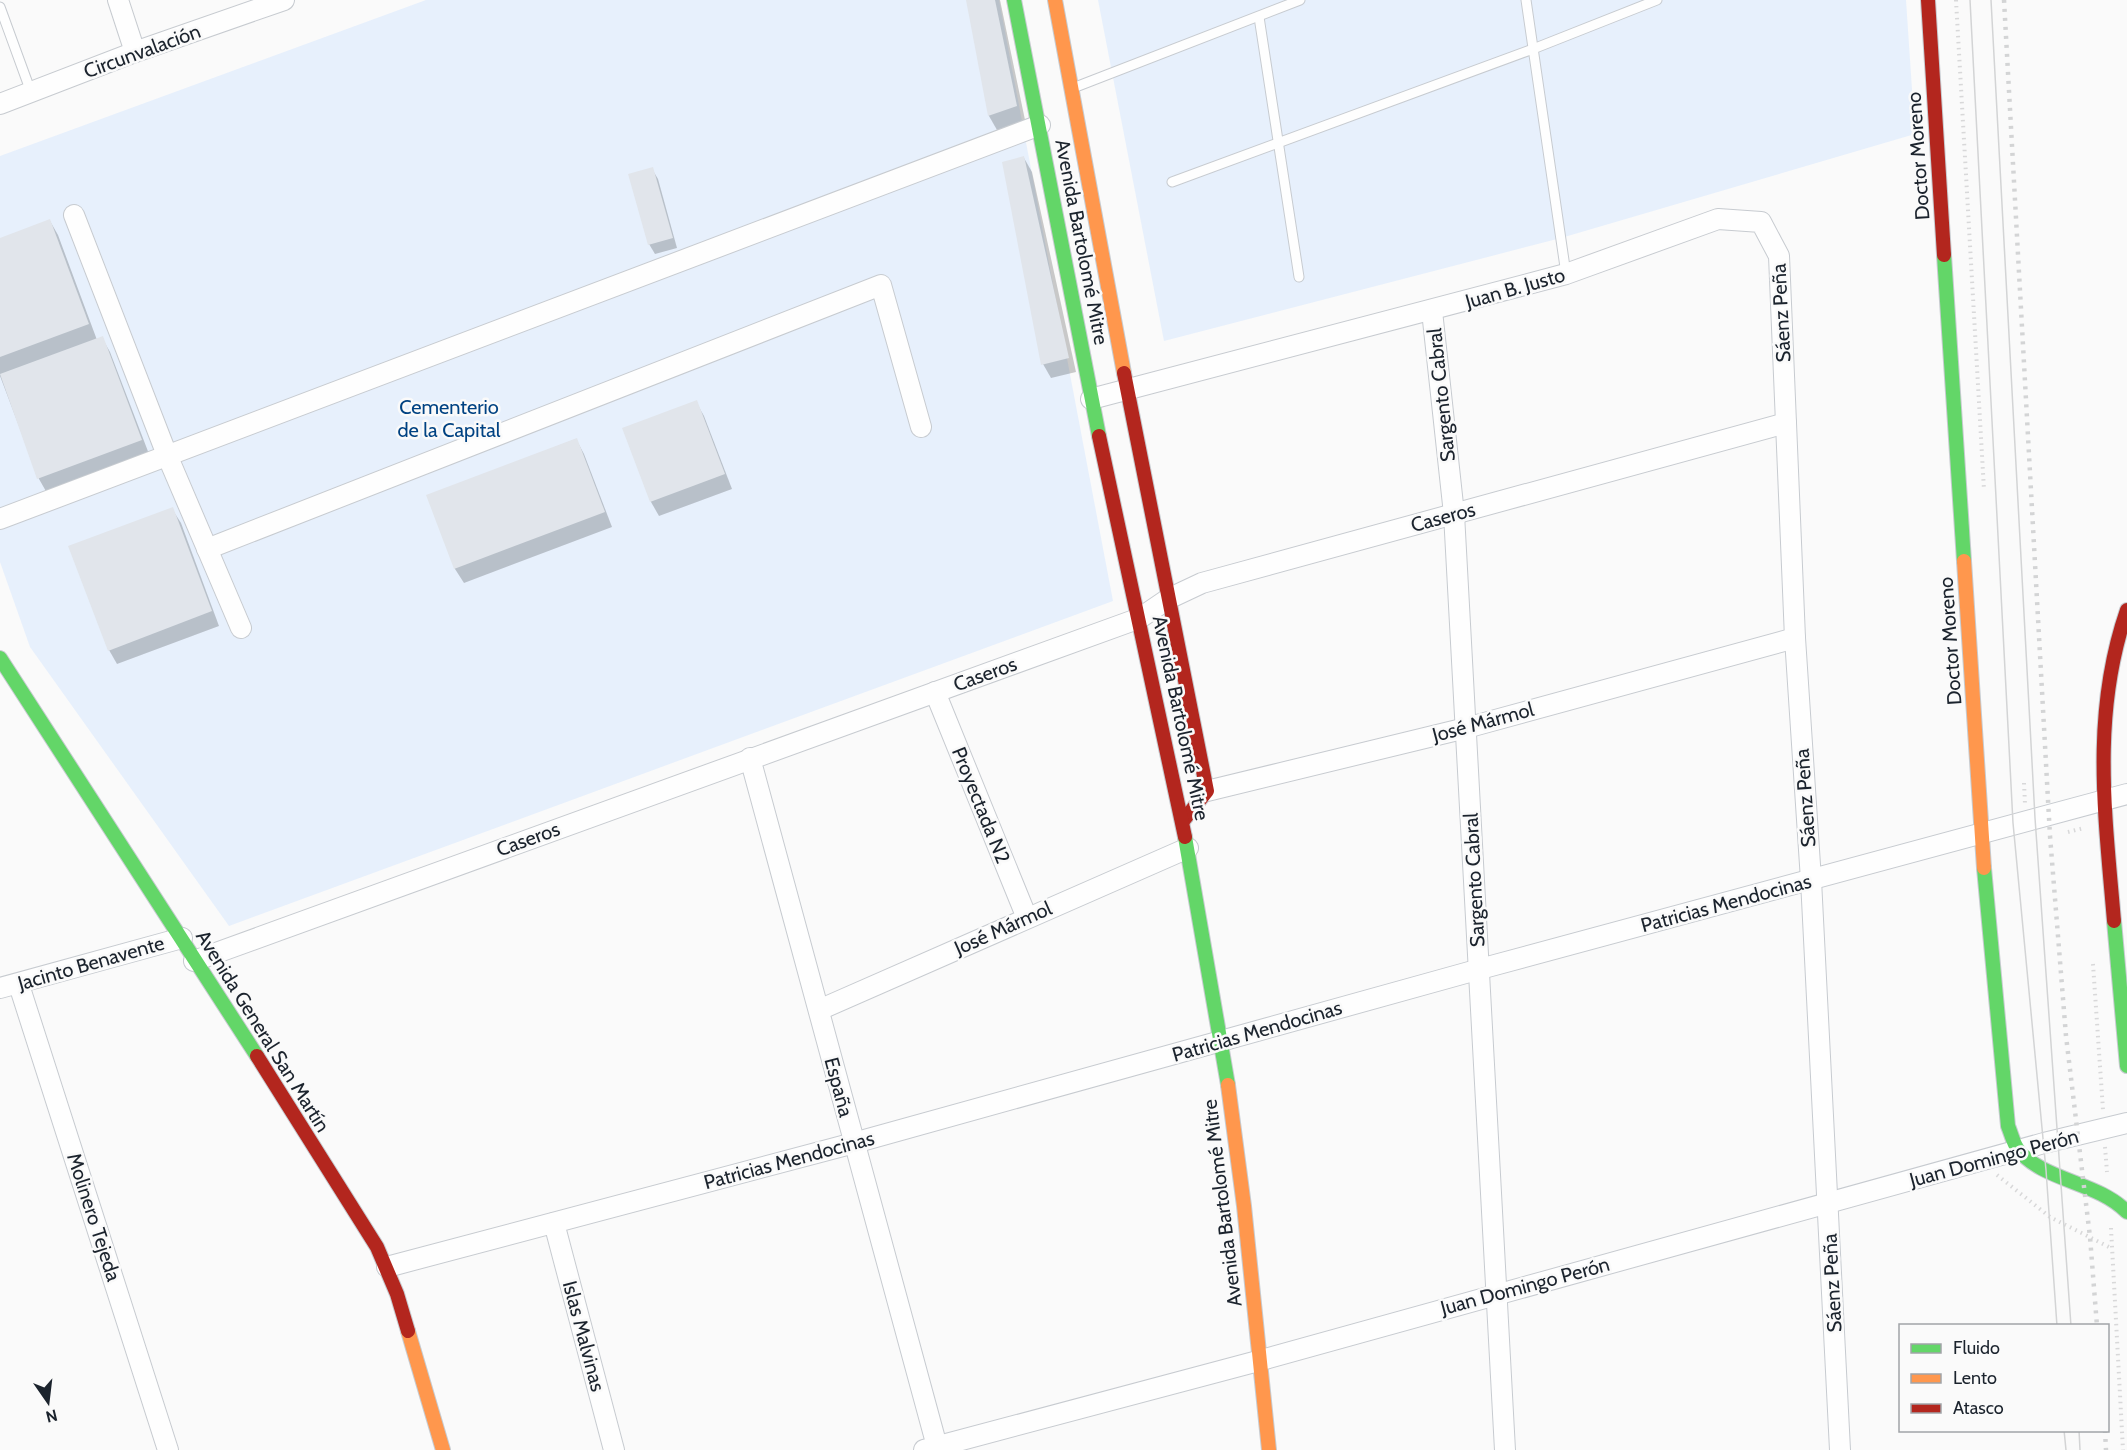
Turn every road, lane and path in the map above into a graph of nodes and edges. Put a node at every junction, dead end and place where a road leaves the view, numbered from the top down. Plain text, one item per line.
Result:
1 (118, 0) edge
2 (284, 0) edge
3 (1014, 0) edge
4 (1055, 0) edge
5 (1300, 0) edge
6 (1526, 0) edge
7 (1657, 0) edge
8 (1928, 0) edge
9 (1956, 0) edge
10 (0, 7) edge
11 (1259, 17) junction
12 (1533, 49) junction
13 (135, 52) junction
14 (1072, 89) junction
15 (31, 92) junction
16 (0, 104) edge
17 (1040, 125) junction
18 (1278, 143) junction
19 (1172, 182) dead end
20 (74, 215) dead end
21 (1761, 222) joint
22 (1566, 274) junction
23 (1299, 277) dead end
24 (1432, 311) junction
25 (1127, 389) junction
26 (1091, 399) junction
27 (1786, 423) junction
28 (921, 427) dead end
29 (167, 455) junction
30 (1985, 502) dead end
31 (1454, 514) junction
32 (0, 519) edge
33 (207, 549) junction
34 (1168, 599) junction
35 (2127, 610) edge
36 (1140, 618) junction
37 (241, 628) dead end
38 (1795, 638) junction
39 (0, 658) edge
40 (935, 692) junction
41 (1466, 728) junction
42 (750, 758) junction
43 (1207, 791) junction
44 (2127, 794) edge
45 (2104, 800) junction
46 (1183, 821) junction
47 (1981, 834) junction
48 (2062, 834) dead end
49 (2085, 840) dead end
50 (1188, 848) junction
51 (1811, 880) junction
52 (1027, 918) junction
53 (182, 938) junction
54 (2092, 954) dead end
55 (194, 961) junction
56 (1480, 969) junction
57 (10, 986) edge
58 (819, 1010) junction
59 (1222, 1041) junction
60 (2127, 1066) edge
61 (2127, 1123) edge
62 (2104, 1128) junction
63 (854, 1143) junction
64 (2018, 1150) junction
65 (1986, 1161) junction
66 (2109, 1197) junction
67 (1828, 1203) junction
68 (2127, 1212) edge
69 (554, 1222) junction
70 (2112, 1248) junction
71 (387, 1267) junction
72 (1495, 1294) junction
73 (1258, 1361) junction
74 (933, 1449) edge
75 (168, 1450) edge
76 (443, 1450) edge
77 (614, 1450) edge
78 (1269, 1450) edge
79 (1505, 1450) edge
80 (1840, 1450) edge
81 (2123, 1450) edge

1 - 13 street
2 - 13 street, Circunvalación
3 - 17 street, Avenida Bartolomé Mitre
4 - 14 street, Avenida Bartolomé Mitre
5 - 11 lane
6 - 12 lane
7 - 12 lane
8 - 47 street, Doctor Moreno
9 - 30 path
10 - 15 lane
11 - 14 lane
11 - 18 lane
12 - 18 lane
12 - 22 lane
13 - 15 street, Circunvalación
14 - 25 street, Avenida Bartolomé Mitre
15 - 16 street, Circunvalación
17 - 26 street, Avenida Bartolomé Mitre
17 - 29 street
18 - 19 lane
18 - 23 lane
20 - 29 street
21 - 22 street, Juan B. Justo
21 - 27 street, Sáenz Peña
22 - 24 street, Juan B. Justo
24 - 25 street, Juan B. Justo
24 - 31 street, Sargento Cabral
25 - 26 street, Juan B. Justo
25 - 34 street, Avenida Bartolomé Mitre
26 - 36 street, Avenida Bartolomé Mitre
27 - 31 street, Caseros
27 - 38 street, Sáenz Peña
28 - 33 street
29 - 32 street
29 - 33 street
31 - 34 street, Caseros
31 - 41 street, Sargento Cabral
33 - 37 street
34 - 36 street, Caseros
34 - 43 street, Avenida Bartolomé Mitre
35 - 45 street
36 - 40 street, Caseros
36 - 46 street, Avenida Bartolomé Mitre
38 - 41 street, José Mármol
38 - 51 street, Sáenz Peña
39 - 53 street, Avenida General San Martín
40 - 42 street, Caseros
40 - 52 street, Proyectada N2
41 - 43 street, José Mármol
41 - 56 street, Sargento Cabral
42 - 55 street, Caseros
42 - 58 street, España
43 - 46 street
44 - 45 street, Patricias Mendocinas
45 - 47 street, Patricias Mendocinas
45 - 60 street
46 - 50 street, Avenida Bartolomé Mitre
47 - 51 street, Patricias Mendocinas
47 - 64 street, Doctor Moreno
48 - 49 path
50 - 52 street, José Mármol
50 - 59 street, Avenida Bartolomé Mitre
51 - 56 street, Patricias Mendocinas
51 - 67 street, Sáenz Peña
52 - 58 street, José Mármol
53 - 55 street, Avenida General San Martín
53 - 57 street, Jacinto Benavente
54 - 62 path
55 - 71 street, Avenida General San Martín
56 - 59 street, Patricias Mendocinas
56 - 72 street, Sargento Cabral
57 - 75 street, Molinero Tejeda
58 - 63 street, España
59 - 63 street, Patricias Mendocinas
59 - 73 street, Avenida Bartolomé Mitre
61 - 62 street, Juan Domingo Perón
62 - 64 street, Juan Domingo Perón
62 - 66 path
63 - 69 street, Patricias Mendocinas
63 - 74 street, España
64 - 65 street, Juan Domingo Perón
64 - 66 street
65 - 67 street, Juan Domingo Perón
65 - 70 path
66 - 68 street
66 - 70 path
67 - 72 street, Juan Domingo Perón
67 - 80 street, Sáenz Peña
69 - 71 street, Patricias Mendocinas
69 - 77 street, Islas Malvinas
70 - 81 path
71 - 76 street, Avenida General San Martín
72 - 73 street, Juan Domingo Perón
72 - 79 street, Sargento Cabral
73 - 74 street, Juan Domingo Perón
73 - 78 street, Avenida Bartolomé Mitre

